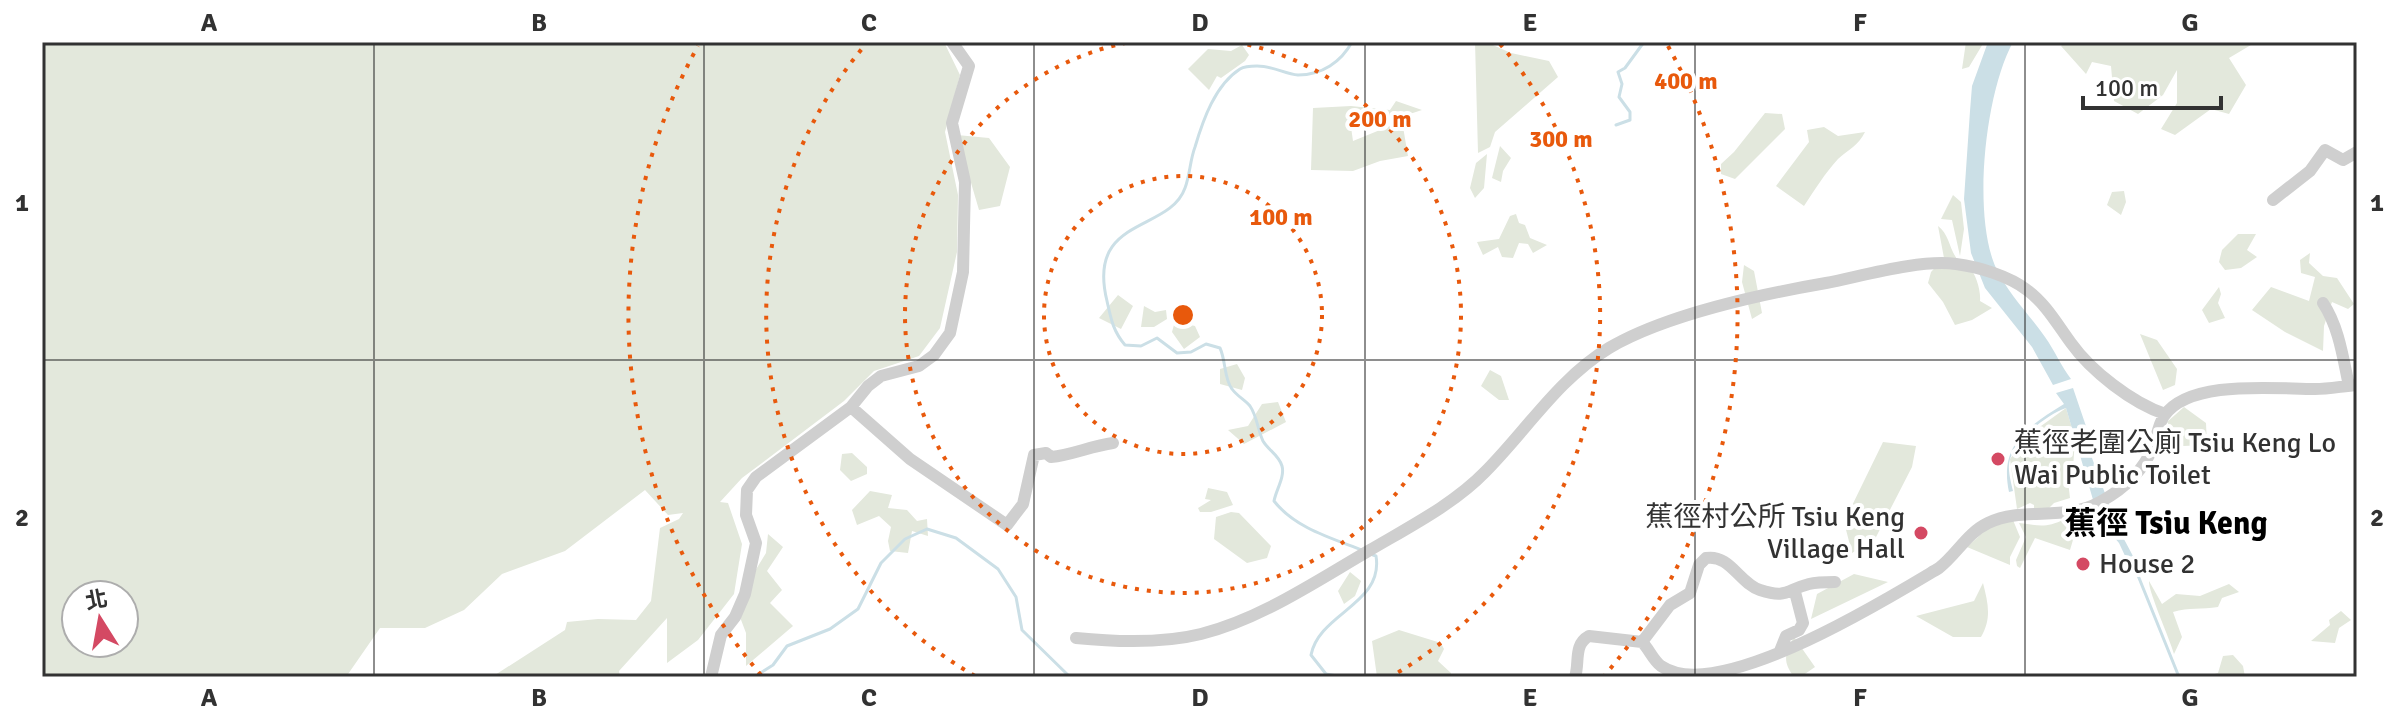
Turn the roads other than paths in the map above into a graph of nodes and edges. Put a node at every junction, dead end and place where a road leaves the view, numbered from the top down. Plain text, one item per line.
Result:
1 (952, 42) edge
2 (2357, 152) edge
3 (2273, 200) dead end
4 (2323, 303) dead end
5 (2353, 385) edge
6 (851, 407) junction
7 (2165, 414) junction
8 (1113, 443) dead end
9 (1835, 582) dead end
10 (1795, 592) junction
11 (1076, 638) dead end
12 (1642, 642) junction
13 (1780, 651) junction
14 (711, 677) edge
15 (1575, 677) edge

1 - 6 street
2 - 3 street
4 - 5 street
5 - 7 street
6 - 8 street
6 - 14 street
7 - 11 street
7 - 13 street
9 - 10 street
10 - 12 street
10 - 13 street
12 - 13 street
12 - 15 street

